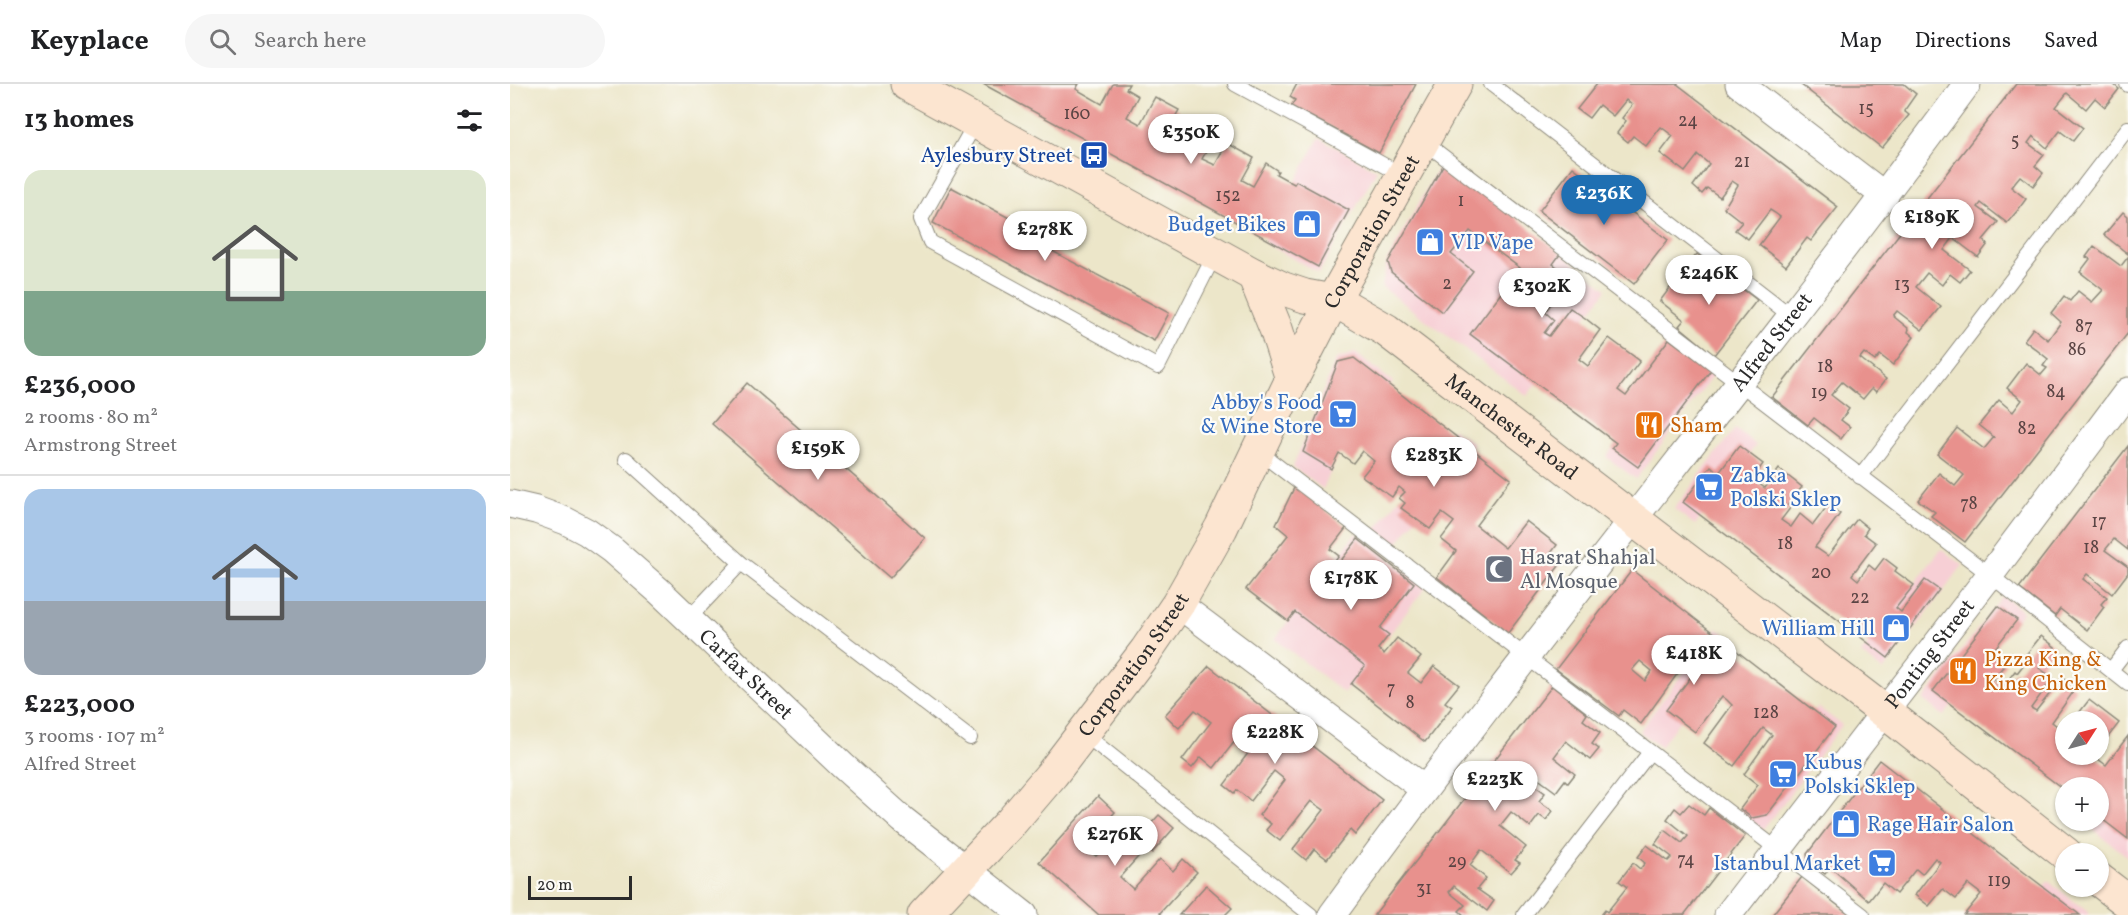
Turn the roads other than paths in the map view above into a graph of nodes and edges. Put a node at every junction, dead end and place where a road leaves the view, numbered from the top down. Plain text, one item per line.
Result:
1 (907, 84) edge
2 (1235, 84) edge
3 (1455, 84) edge
4 (1491, 84) edge
5 (1738, 84) edge
6 (1967, 84) edge
7 (976, 122) junction
8 (2128, 128) edge
9 (1424, 141) junction
10 (1404, 176) junction
11 (1885, 196) junction
12 (1215, 254) junction
13 (1254, 275) junction
14 (1333, 300) junction
15 (1791, 316) junction
16 (1292, 379) junction
17 (1739, 384) junction
18 (2128, 391) edge
19 (1258, 451) junction
20 (626, 459) dead end
21 (1860, 477) junction
22 (510, 504) edge
23 (1633, 520) junction
24 (741, 563) junction
25 (1990, 575) junction
26 (1178, 604) junction
27 (688, 619) junction
28 (2128, 648) edge
29 (1526, 656) junction
30 (2111, 670) junction
31 (2128, 684) edge
32 (1885, 712) junction
33 (1083, 733) junction
34 (970, 738) dead end
35 (1650, 752) junction
36 (1424, 789) junction
37 (2055, 845) edge
38 (1779, 849) junction
39 (968, 870) junction
40 (2109, 887) edge
41 (2128, 902) edge
42 (2128, 911) edge
43 (924, 915) edge
44 (1024, 915) edge
45 (1311, 915) edge
46 (1332, 915) edge
47 (1524, 915) edge
48 (1728, 915) edge
49 (1863, 915) edge
50 (2125, 915) edge

1 - 7 street, Manchester Road
2 - 10 lane
3 - 9 street, Corporation Street
4 - 15 lane
5 - 11 street
6 - 11 street, Alfred Street
7 - 12 street, Manchester Road
7 - 12 lane
8 - 21 lane
9 - 10 street, Corporation Street
9 - 17 lane
10 - 14 street, Corporation Street
11 - 15 street, Alfred Street
12 - 13 street, Manchester Road
13 - 14 street, Manchester Road
13 - 16 street
14 - 16 street, Corporation Street
14 - 23 street, Manchester Road
15 - 17 street, Alfred Street
16 - 19 street, Corporation Street
17 - 21 lane
17 - 23 street, Alfred Street
18 - 25 street, Ponting Street
19 - 26 street, Corporation Street
19 - 29 lane
20 - 24 lane
21 - 25 lane
22 - 27 street, Carfax Street
23 - 29 street, Alfred Street
23 - 32 street, Manchester Road
24 - 27 lane
24 - 34 lane
25 - 30 lane
25 - 32 street, Ponting Street
26 - 33 street, Corporation Street
26 - 36 street
27 - 39 street, Carfax Street
28 - 30 lane
29 - 35 lane
29 - 36 street, Alfred Street
30 - 31 lane
32 - 37 street, Manchester Road
32 - 38 street, Ponting Street
33 - 39 street, Corporation Street
33 - 45 lane
35 - 38 lane
35 - 47 lane
36 - 46 street, Alfred Street
38 - 48 street, Ponting Street
38 - 49 lane
39 - 43 street, Corporation Street
39 - 44 street, Carfax Street
40 - 41 street
42 - 50 street

